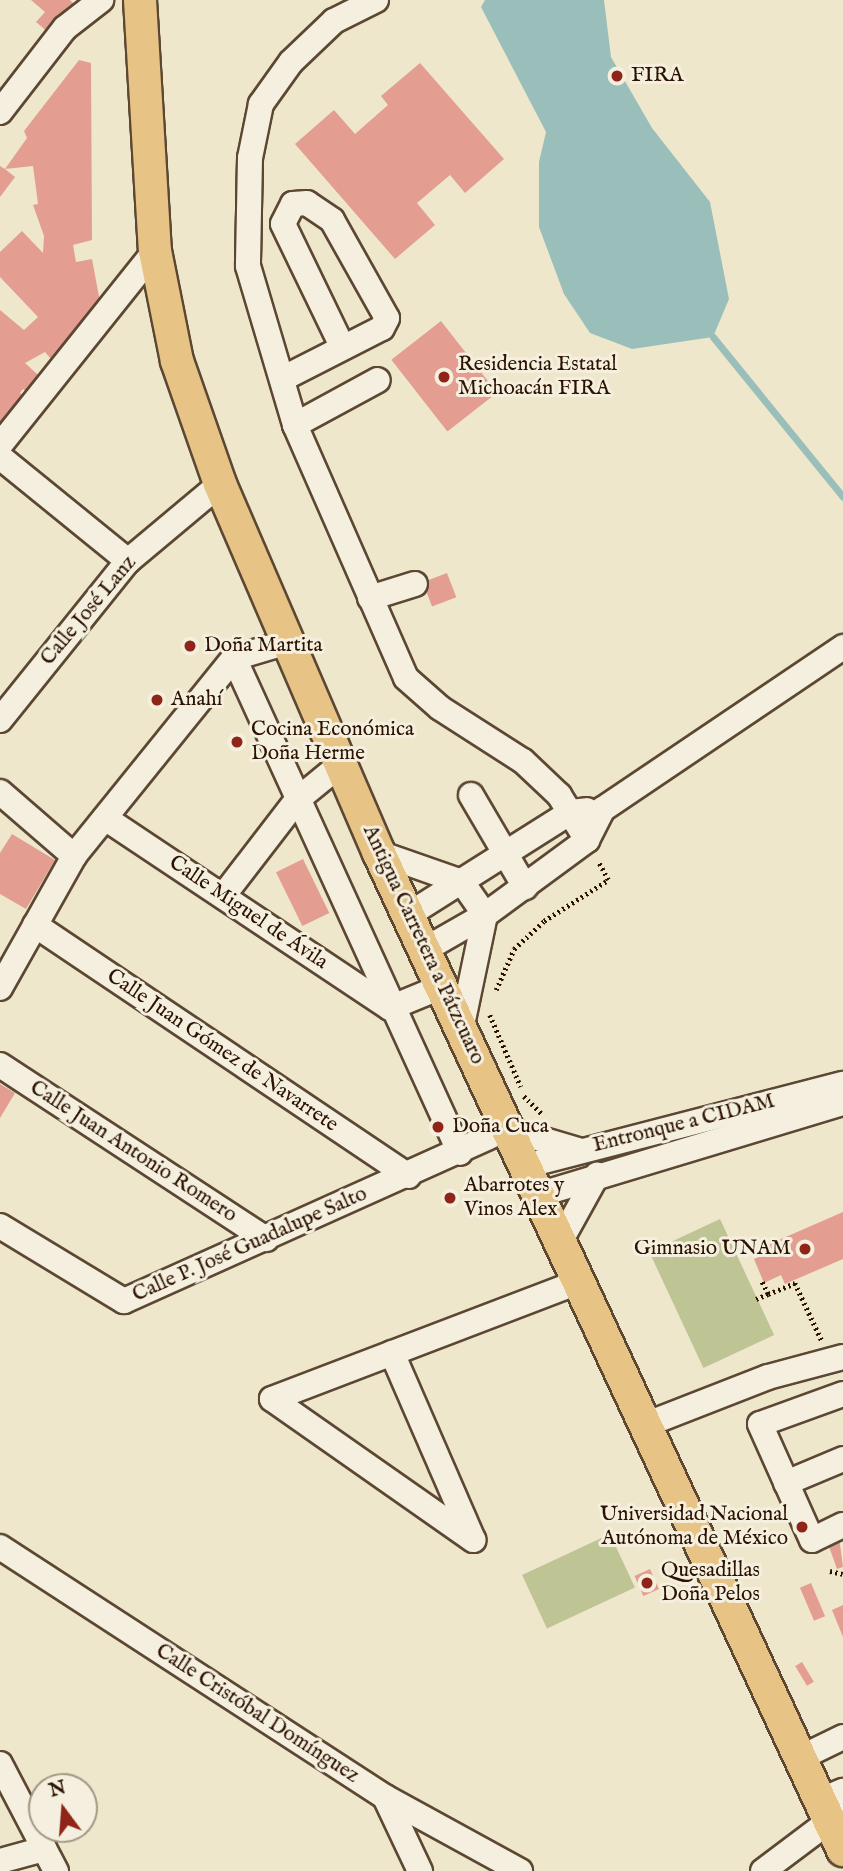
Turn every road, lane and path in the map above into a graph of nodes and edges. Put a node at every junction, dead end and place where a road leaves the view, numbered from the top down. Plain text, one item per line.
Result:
1 (101, 0) edge
2 (140, 0) edge
3 (376, 0) edge
4 (0, 112) edge
5 (155, 251) junction
6 (342, 346) junction
7 (282, 379) junction
8 (378, 380) dead end
9 (295, 425) junction
10 (0, 446) edge
11 (0, 457) edge
12 (220, 484) junction
13 (128, 561) junction
14 (415, 584) dead end
15 (370, 598) junction
16 (288, 642) junction
17 (843, 647) edge
18 (234, 658) junction
19 (0, 720) edge
20 (341, 764) junction
21 (0, 792) edge
22 (471, 795) dead end
23 (297, 800) junction
24 (603, 809) junction
25 (571, 812) junction
26 (105, 818) junction
27 (586, 840) junction
28 (379, 853) junction
29 (505, 853) junction
30 (74, 856) junction
31 (462, 882) junction
32 (526, 887) junction
33 (223, 896) junction
34 (408, 915) junction
35 (485, 915) junction
36 (35, 925) junction
37 (424, 950) junction
38 (441, 987) junction
39 (0, 988) edge
40 (493, 999) dead end
41 (390, 1008) junction
42 (491, 1008) dead end
43 (461, 1030) junction
44 (0, 1065) edge
45 (843, 1084) edge
46 (843, 1103) edge
47 (552, 1124) dead end
48 (507, 1129) junction
49 (682, 1136) junction
50 (578, 1150) junction
51 (460, 1153) junction
52 (525, 1166) junction
53 (597, 1175) junction
54 (409, 1176) junction
55 (538, 1195) junction
56 (0, 1226) edge
57 (266, 1239) junction
58 (560, 1242) junction
59 (761, 1280) dead end
60 (579, 1282) junction
61 (768, 1294) junction
62 (756, 1299) dead end
63 (392, 1353) junction
64 (836, 1358) edge
65 (843, 1394) edge
66 (645, 1425) junction
67 (843, 1459) edge
68 (786, 1483) junction
69 (843, 1525) edge
70 (0, 1547) edge
71 (830, 1571) dead end
72 (843, 1574) edge
73 (843, 1737) edge
74 (843, 1756) edge
75 (0, 1764) edge
76 (803, 1765) junction
77 (385, 1797) junction
78 (833, 1805) edge
79 (44, 1849) junction
80 (843, 1850) edge
81 (0, 1861) edge
82 (56, 1871) edge
83 (420, 1871) edge
84 (520, 1871) edge
85 (763, 1871) edge

1 - 4 street
2 - 5 main road, Antigua Carretera a Pátzcuaro
3 - 7 street
5 - 10 street
5 - 12 main road, Antigua Carretera a Pátzcuaro
6 - 6 street
6 - 7 street
7 - 9 street
8 - 9 street
9 - 15 street
11 - 13 street
12 - 13 street, Calle José Lanz
12 - 16 main road, Antigua Carretera a Pátzcuaro
13 - 19 street, Calle José Lanz
14 - 15 street
15 - 25 street
16 - 18 street
16 - 20 main road, Antigua Carretera a Pátzcuaro
17 - 24 street
18 - 23 street
18 - 26 street
20 - 23 street
20 - 28 main road, Antigua Carretera a Pátzcuaro
21 - 30 street
22 - 29 street
23 - 33 street
23 - 41 street
24 - 25 street
24 - 27 street
25 - 27 street
25 - 29 street
26 - 30 street
26 - 33 street, Calle Miguel de Ávila
27 - 32 street
27 - 40 path
28 - 31 street
28 - 34 main road, Antigua Carretera a Pátzcuaro
29 - 31 street
29 - 32 street
30 - 36 street
31 - 34 street
31 - 35 street
32 - 35 street
33 - 41 street, Calle Miguel de Ávila
34 - 37 main road, Antigua Carretera a Pátzcuaro
35 - 37 street
35 - 43 street
36 - 39 street
36 - 54 street, Calle Juan Gómez de Navarrete
37 - 38 main road, Antigua Carretera a Pátzcuaro
38 - 41 street
38 - 43 main road, Antigua Carretera a Pátzcuaro
41 - 51 street
42 - 47 path
43 - 48 main road, Antigua Carretera a Pátzcuaro
44 - 57 street, Calle Juan Antonio Romero
45 - 49 street, Entronque a CIDAM
46 - 49 street, Entronque a CIDAM
48 - 50 street
48 - 51 street, Calle P. José Guadalupe Salto
48 - 52 main road, Antigua Carretera a Pátzcuaro
49 - 50 street, Entronque a CIDAM
49 - 53 street, Entronque a CIDAM
50 - 52 street, Entronque a CIDAM
51 - 54 street, Calle P. José Guadalupe Salto
52 - 55 main road, Antigua Carretera a Pátzcuaro
53 - 55 street, Entronque a CIDAM
53 - 58 street
54 - 57 street, Calle P. José Guadalupe Salto
55 - 58 main road, Antigua Carretera a Pátzcuaro
56 - 57 street, Calle P. José Guadalupe Salto
58 - 60 main road, Antigua Carretera a Pátzcuaro
59 - 61 path
60 - 63 street
60 - 66 main road, Antigua Carretera a Pátzcuaro
61 - 62 path
61 - 64 path
63 - 63 street
64 - 66 street
65 - 68 street
66 - 76 main road, Antigua Carretera a Pátzcuaro
67 - 68 street
68 - 69 street
70 - 77 street, Calle Cristóbal Domínguez
71 - 72 path
73 - 76 street
74 - 76 street
75 - 79 street
76 - 78 main road, Antigua Carretera a Pátzcuaro
77 - 83 street
77 - 84 street, Calle Cristóbal Domínguez
78 - 80 main road, Antigua Carretera a Pátzcuaro
78 - 85 street
79 - 81 street
79 - 82 street

